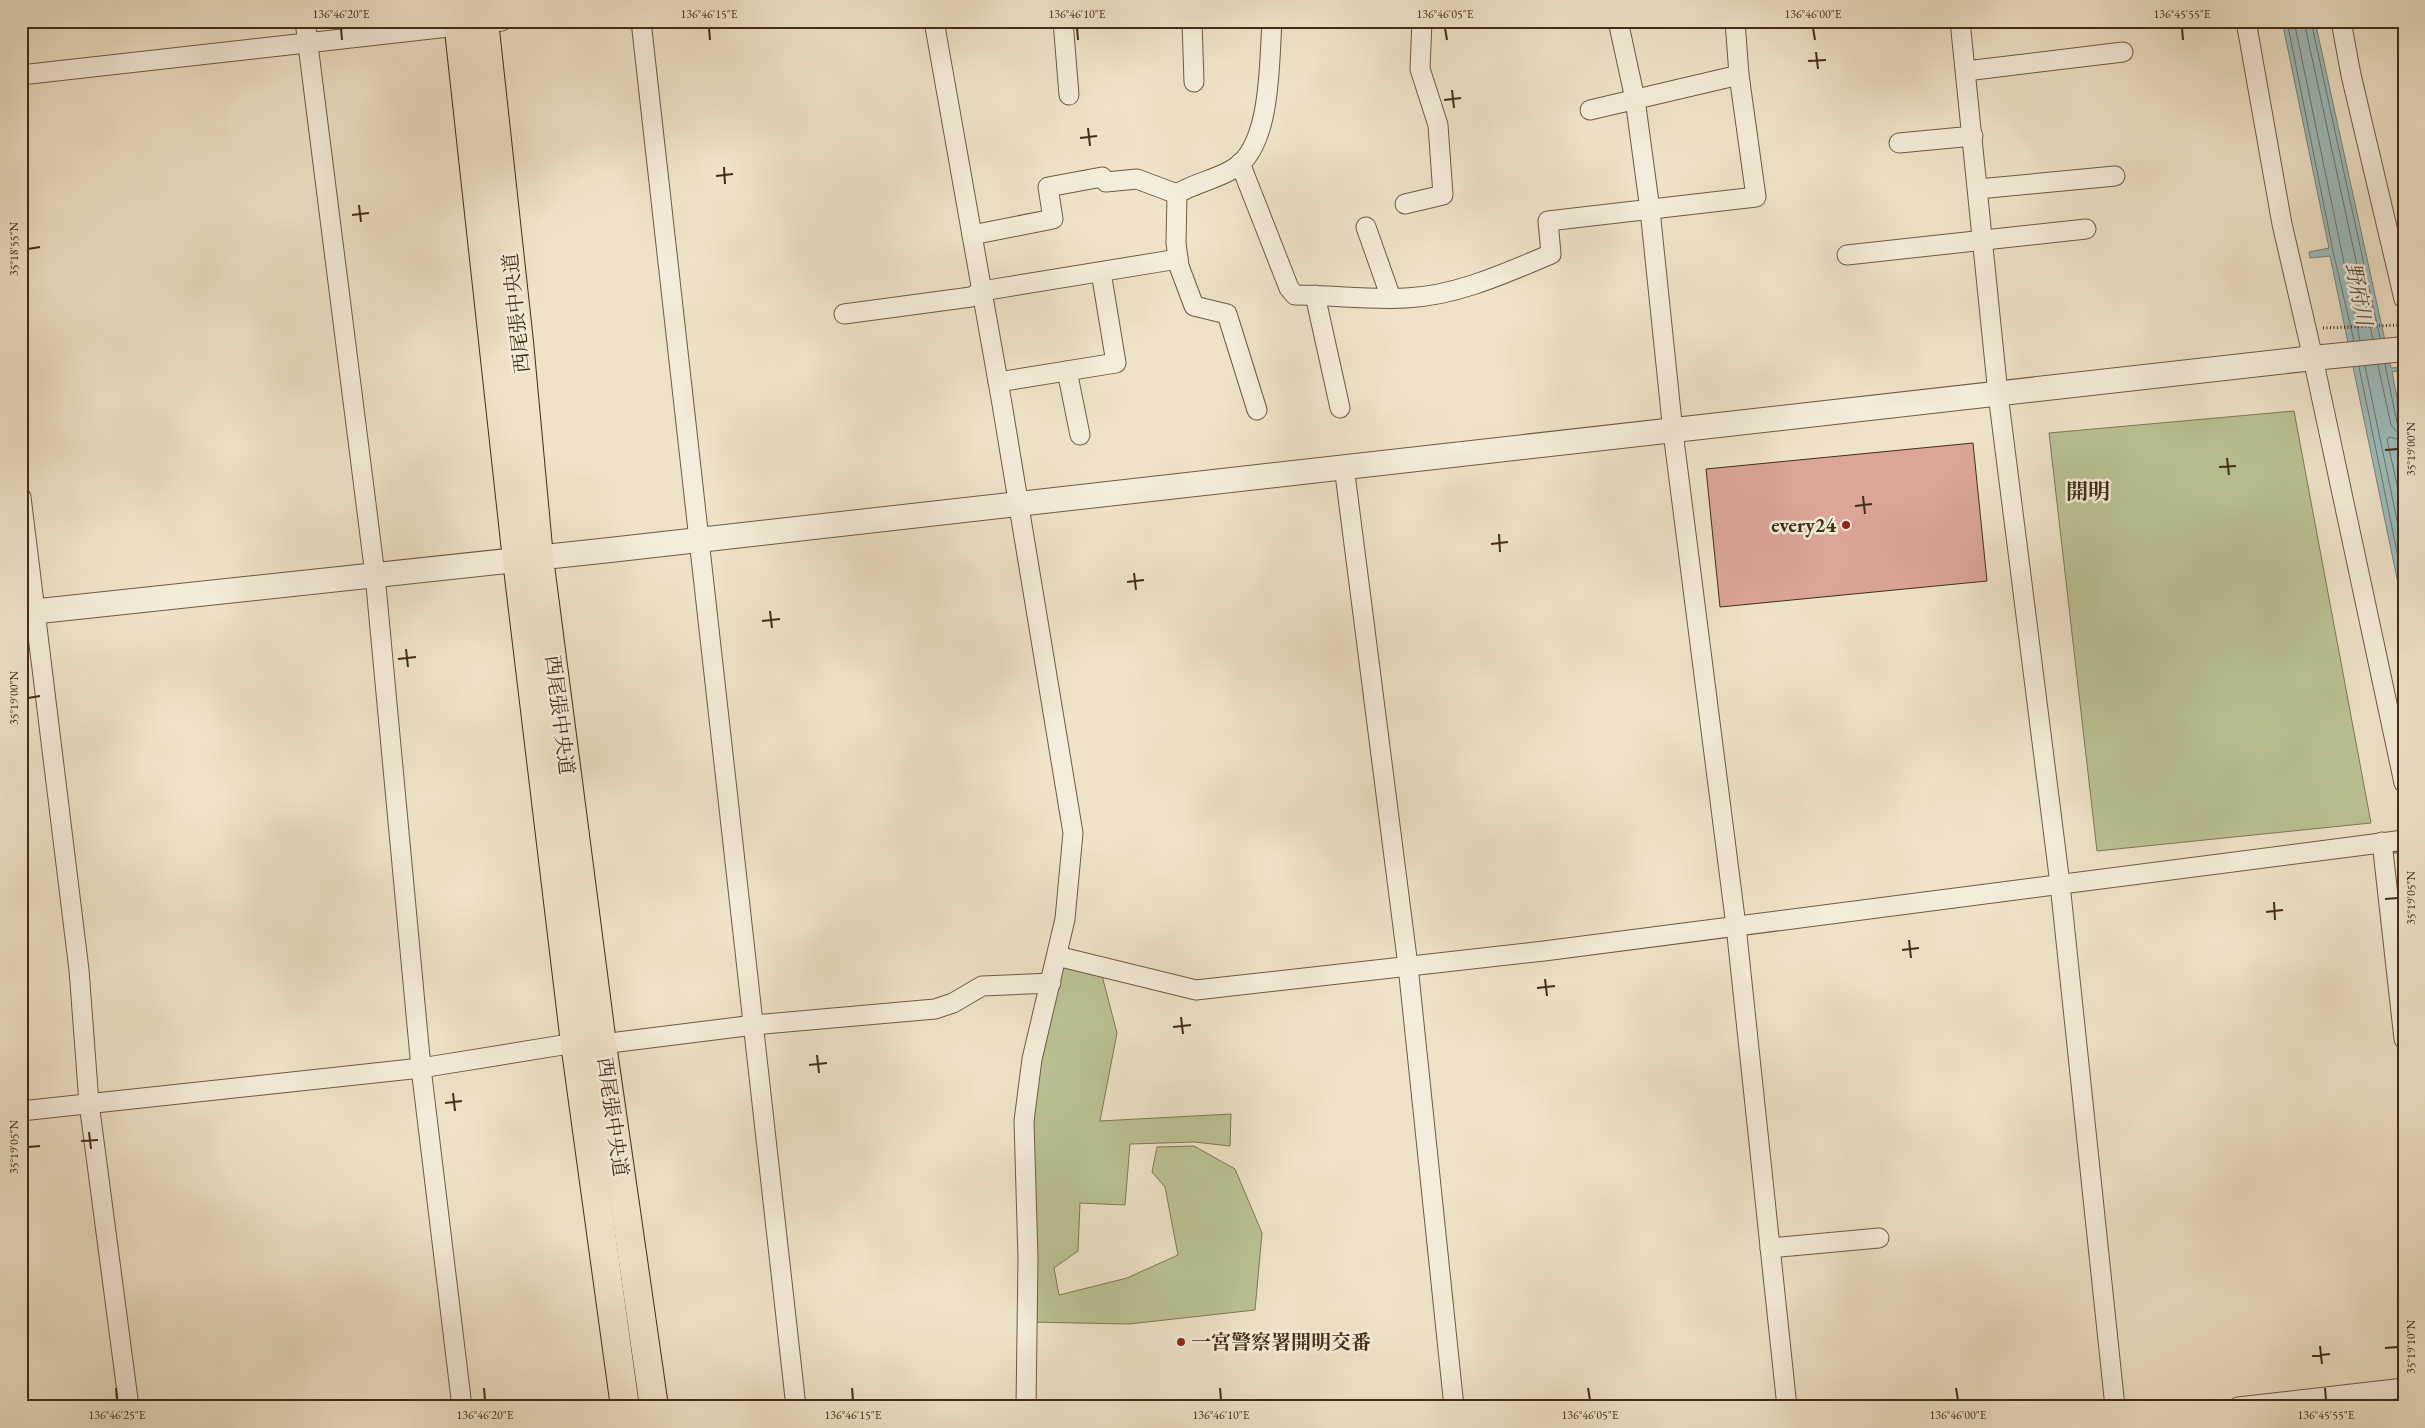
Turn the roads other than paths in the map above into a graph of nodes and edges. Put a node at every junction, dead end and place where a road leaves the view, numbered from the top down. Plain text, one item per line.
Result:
1 (306, 21) edge
2 (641, 21) edge
3 (934, 21) edge
4 (1062, 21) edge
5 (1192, 21) edge
6 (1272, 21) edge
7 (1422, 21) edge
8 (1618, 21) edge
9 (1735, 21) edge
10 (1960, 21) edge
11 (2246, 21) edge
12 (2341, 21) edge
13 (490, 22) edge
14 (458, 24) edge
15 (308, 43) junction
16 (2123, 52) dead end
17 (1966, 72) junction
18 (21, 75) edge
19 (1739, 75) junction
20 (1194, 82) dead end
21 (1069, 94) dead end
22 (1635, 99) junction
23 (1590, 110) dead end
24 (1973, 136) junction
25 (1900, 144) dead end
26 (1240, 163) junction
27 (2115, 176) dead end
28 (1978, 190) junction
29 (1177, 194) junction
30 (1405, 204) dead end
31 (1650, 210) junction
32 (1366, 227) dead end
33 (2086, 229) dead end
34 (972, 235) junction
35 (1984, 240) junction
36 (1846, 255) dead end
37 (1178, 259) junction
38 (1101, 272) junction
39 (982, 291) junction
40 (1315, 295) junction
41 (1391, 298) junction
42 (2404, 300) edge
43 (844, 314) dead end
44 (2404, 349) edge
45 (2313, 358) junction
46 (1067, 371) junction
47 (998, 382) junction
48 (1998, 394) junction
49 (1340, 408) dead end
50 (1257, 410) dead end
51 (1674, 432) junction
52 (1080, 435) dead end
53 (1344, 466) junction
54 (21, 497) edge
55 (1019, 505) junction
56 (699, 540) junction
57 (528, 559) junction
58 (374, 575) junction
59 (28, 612) edge
60 (2404, 783) edge
61 (2404, 840) edge
62 (2382, 842) junction
63 (2060, 884) junction
64 (1736, 926) junction
65 (1057, 956) junction
66 (1408, 966) junction
67 (1051, 983) junction
68 (754, 1026) junction
69 (2404, 1039) edge
70 (574, 1043) junction
71 (602, 1044) junction
72 (421, 1068) junction
73 (89, 1103) junction
74 (21, 1111) edge
75 (1879, 1238) dead end
76 (1770, 1248) junction
77 (2404, 1388) edge
78 (129, 1407) edge
79 (462, 1407) edge
80 (625, 1407) edge
81 (654, 1407) edge
82 (796, 1407) edge
83 (1026, 1407) edge
84 (1454, 1407) edge
85 (1787, 1407) edge
86 (2115, 1407) edge
87 (2238, 1407) edge

1 - 15 street
2 - 56 street
3 - 34 street
4 - 21 street
5 - 20 street
6 - 26 street
7 - 30 street
8 - 22 street
9 - 19 street
10 - 17 street
11 - 45 street
12 - 42 street
13 - 14 street
13 - 57 main road, 西尾張中央道
14 - 15 street
14 - 57 main road, 西尾張中央道
15 - 18 street
15 - 58 street
16 - 17 street
17 - 24 street
19 - 22 street
19 - 31 street
22 - 23 street
22 - 31 street
24 - 25 street
24 - 28 street
26 - 29 street
26 - 40 street
27 - 28 street
28 - 35 street
29 - 34 street
29 - 37 street
31 - 41 street
31 - 51 street
32 - 41 street
33 - 35 street
34 - 39 street
35 - 36 street
35 - 48 street
37 - 38 street
37 - 50 street
38 - 39 street
38 - 46 street
39 - 43 street
39 - 47 street
40 - 41 street
40 - 49 street
44 - 45 street
45 - 48 street
45 - 60 street
46 - 47 street
46 - 52 street
47 - 55 street
48 - 51 street
48 - 63 street
51 - 53 street
51 - 64 street
53 - 55 street
53 - 66 street
54 - 59 street
55 - 56 street
55 - 65 street
56 - 57 street
56 - 68 street
57 - 58 street
57 - 70 main road, 西尾張中央道
57 - 71 main road, 西尾張中央道
58 - 59 street
58 - 72 street
59 - 73 street
61 - 62 street
62 - 63 street
62 - 69 street
63 - 64 street
63 - 86 street
64 - 66 street
64 - 76 street
65 - 66 street
65 - 67 street
66 - 84 street
67 - 68 street
67 - 83 street
68 - 71 street
68 - 82 street
70 - 72 street
70 - 80 main road, 西尾張中央道
71 - 81 main road, 西尾張中央道
72 - 73 street
72 - 79 street
73 - 74 street
73 - 78 street
75 - 76 street
76 - 85 street
77 - 87 street

